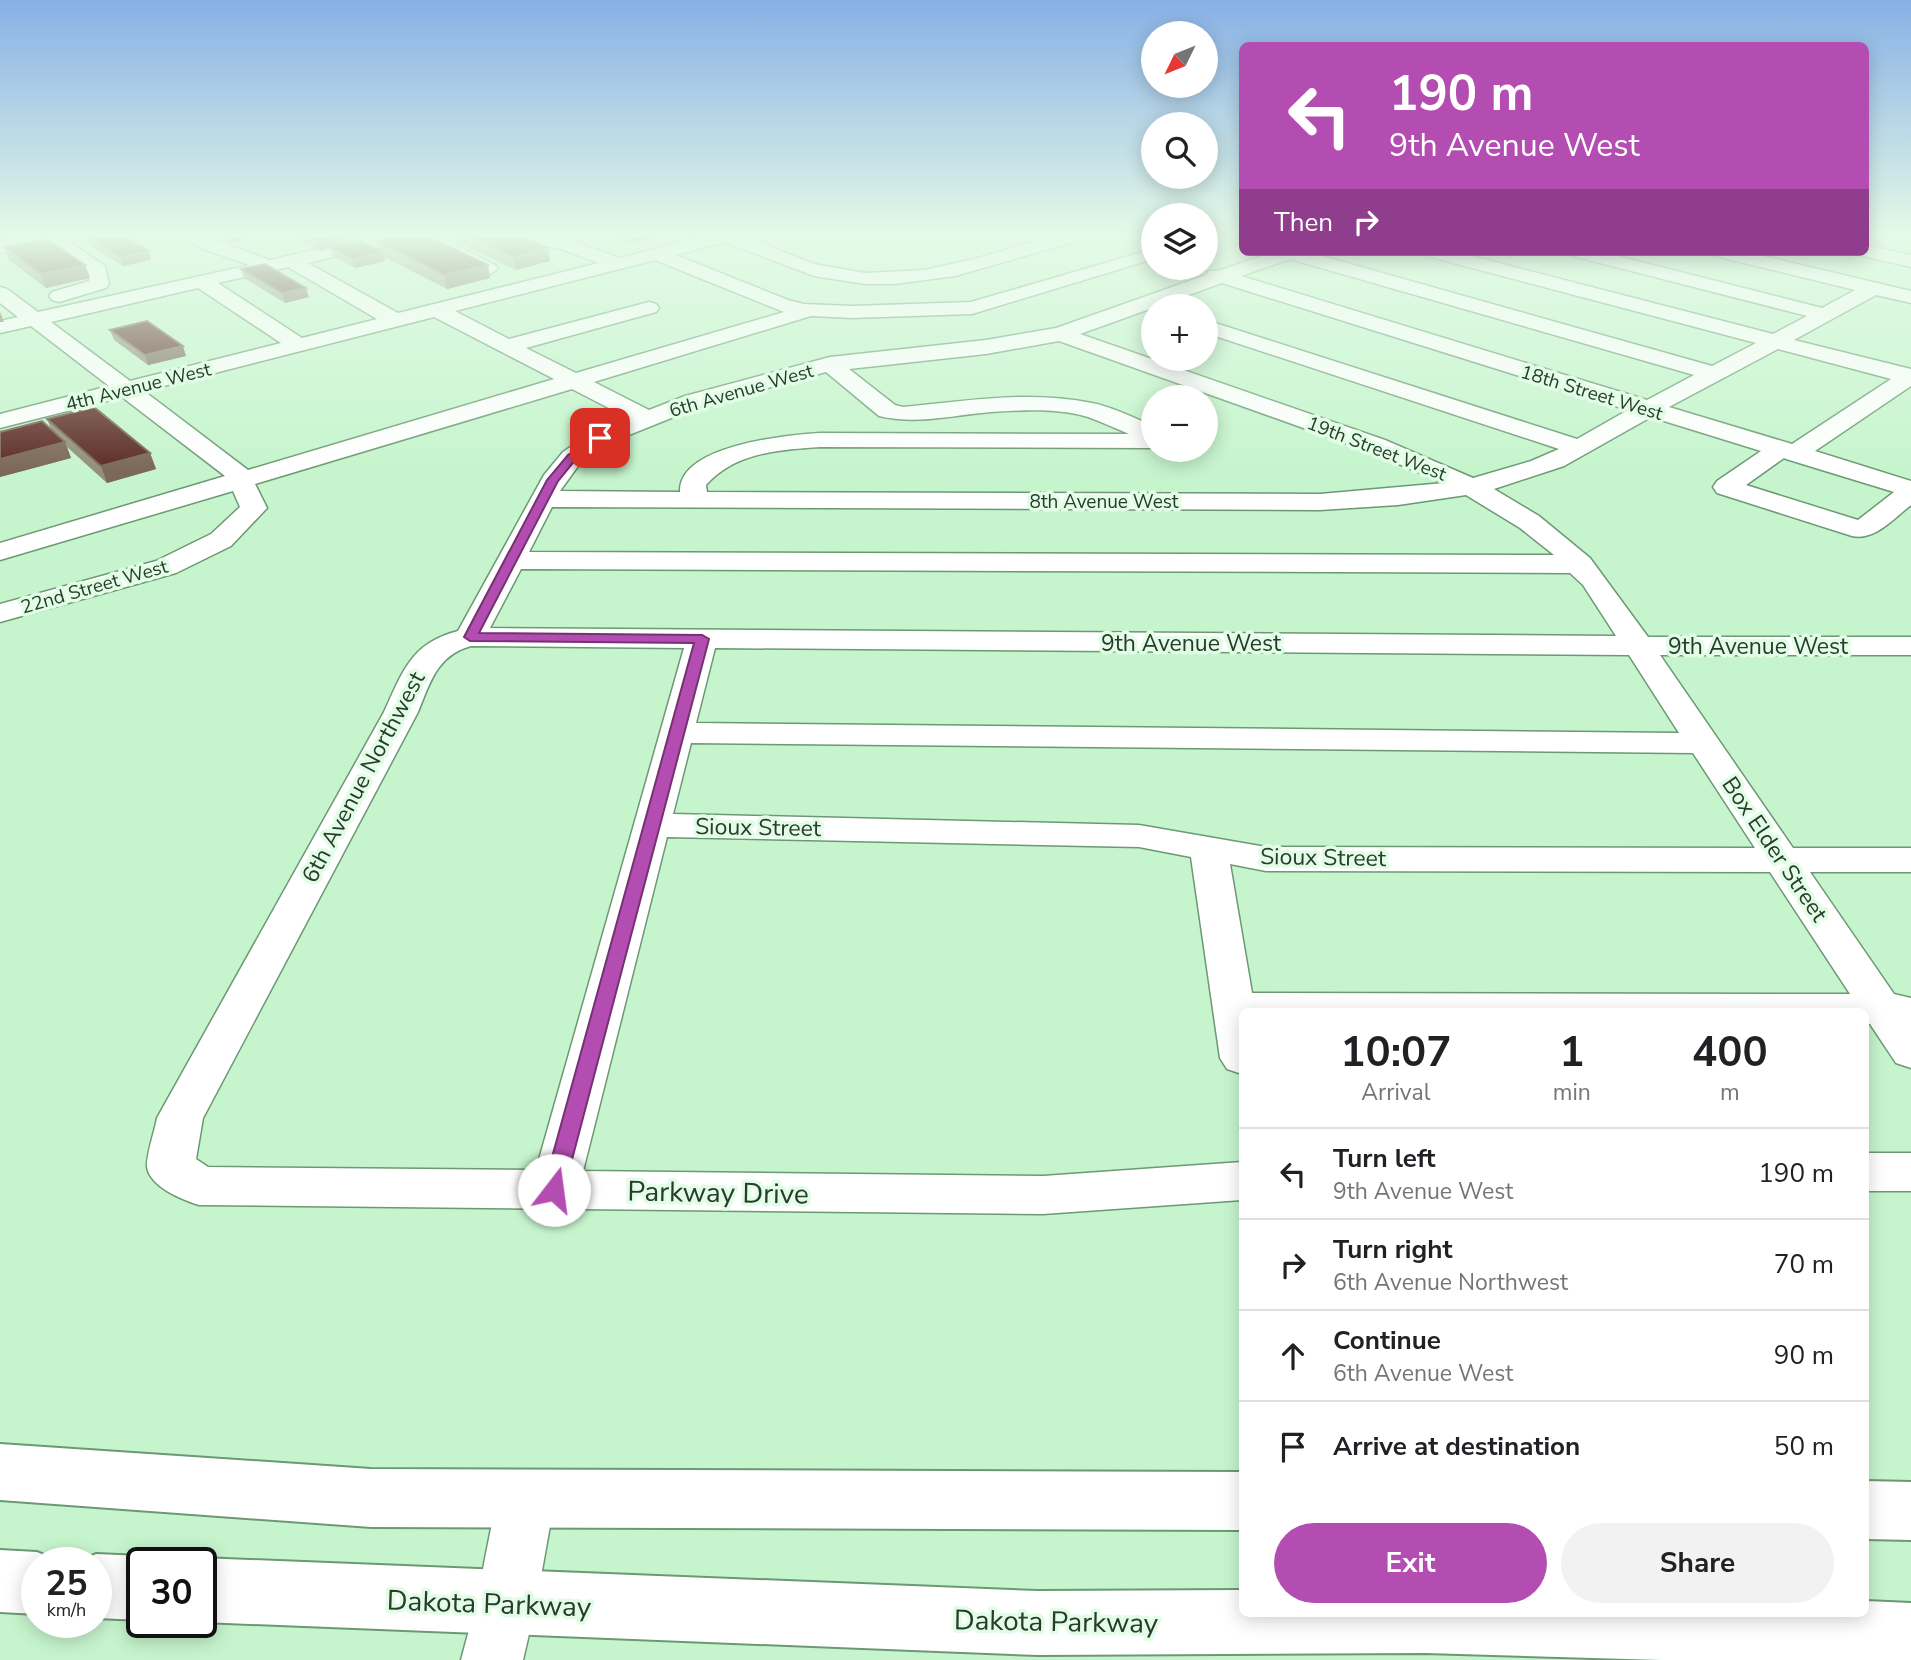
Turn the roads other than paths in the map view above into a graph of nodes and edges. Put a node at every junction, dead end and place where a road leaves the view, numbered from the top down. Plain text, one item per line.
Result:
1 (29, 314) edge
2 (252, 314) edge
3 (384, 314) edge
4 (415, 314) edge
5 (446, 314) edge
6 (622, 314) edge
7 (796, 314) edge
8 (1121, 314) edge
9 (1345, 314) edge
10 (1507, 314) edge
11 (1670, 314) edge
12 (1826, 315) edge
13 (394, 320) junction
14 (1218, 330) edge
15 (1060, 334) junction
16 (1774, 342) junction
17 (298, 345) junction
18 (507, 346) junction
19 (830, 364) junction
20 (1715, 374) junction
21 (1911, 377) edge
22 (573, 381) junction
23 (125, 390) junction
24 (1647, 409) junction
25 (646, 418) junction
26 (0, 421) edge
27 (1141, 429) edge
28 (1141, 441) edge
29 (1580, 448) junction
30 (1787, 451) junction
31 (1846, 469) junction
32 (240, 481) junction
33 (1471, 486) junction
34 (1911, 490) edge
35 (1811, 495) junction
36 (542, 499) junction
37 (694, 500) junction
38 (0, 552) edge
39 (510, 560) junction
40 (1580, 564) junction
41 (0, 612) edge
42 (470, 637) junction
43 (702, 639) junction
44 (1639, 646) junction
45 (1911, 646) edge
46 (676, 733) junction
47 (1704, 743) junction
48 (652, 825) junction
49 (1208, 848) junction
50 (1783, 860) junction
51 (1911, 860) edge
52 (1234, 1008) junction
53 (1239, 1008) edge
54 (1869, 1009) edge
55 (1896, 1009) edge
56 (1239, 1039) edge
57 (1911, 1052) edge
58 (203, 1077) joint
59 (1869, 1172) edge
60 (1911, 1172) edge
61 (1239, 1181) edge
62 (554, 1190) junction
63 (0, 1472) edge
64 (526, 1498) junction
65 (1239, 1501) edge
66 (1869, 1510) edge
67 (1911, 1511) edge
68 (0, 1581) edge
69 (21, 1582) edge
70 (217, 1592) edge
71 (499, 1632) edge
72 (1911, 1635) edge

1 - 23 street, 22nd Street West
2 - 17 street
3 - 13 street
4 - 13 street, 4th Avenue West
5 - 18 street
6 - 18 street
7 - 22 street
8 - 15 street, 6th Avenue West
9 - 24 street, 18th Street West
10 - 20 street
11 - 16 street
12 - 16 street, 8th Avenue West
13 - 17 street, 4th Avenue West
14 - 29 street
15 - 19 street, 6th Avenue West
15 - 33 street, 19th Street West
16 - 20 street, 8th Avenue West
16 - 21 street
17 - 23 street, 4th Avenue West
18 - 22 street
19 - 25 street, 6th Avenue West
19 - 27 street
20 - 24 street, 8th Avenue West
21 - 30 street
22 - 25 street
22 - 32 street
23 - 26 street, 4th Avenue West
23 - 32 street, 22nd Street West
24 - 29 street, 8th Avenue West
24 - 30 street, 18th Street West
25 - 36 street, 6th Avenue West
28 - 37 street
29 - 33 street, 8th Avenue West
30 - 31 street, 18th Street West
30 - 35 street
31 - 34 street, 18th Street West
31 - 35 street
32 - 38 street
32 - 41 street, 22nd Street West
33 - 37 street, 8th Avenue West
33 - 40 street, 19th Street West
34 - 35 street
36 - 37 street, 8th Avenue West
36 - 39 street
39 - 40 street
39 - 42 street
40 - 44 street, 19th Street West
42 - 43 street, 9th Avenue West
42 - 58 street, 6th Avenue Northwest
43 - 44 street, 9th Avenue West
43 - 46 street
44 - 45 street, 9th Avenue West
44 - 47 street, Box Elder Street
46 - 47 lane
46 - 48 street
47 - 50 street, Box Elder Street
48 - 49 street, Sioux Street
48 - 62 street
49 - 50 street, Sioux Street
49 - 52 street
50 - 51 street, Sioux Street
50 - 55 street, Box Elder Street
52 - 53 street
52 - 56 street
54 - 55 street
55 - 57 street, Box Elder Street
58 - 62 street, Parkway Drive
59 - 60 street
61 - 62 street, Parkway Drive
63 - 64 highway
64 - 65 highway
64 - 71 street
66 - 67 highway
68 - 69 highway
70 - 71 highway, Dakota Parkway
71 - 72 highway, Dakota Parkway

